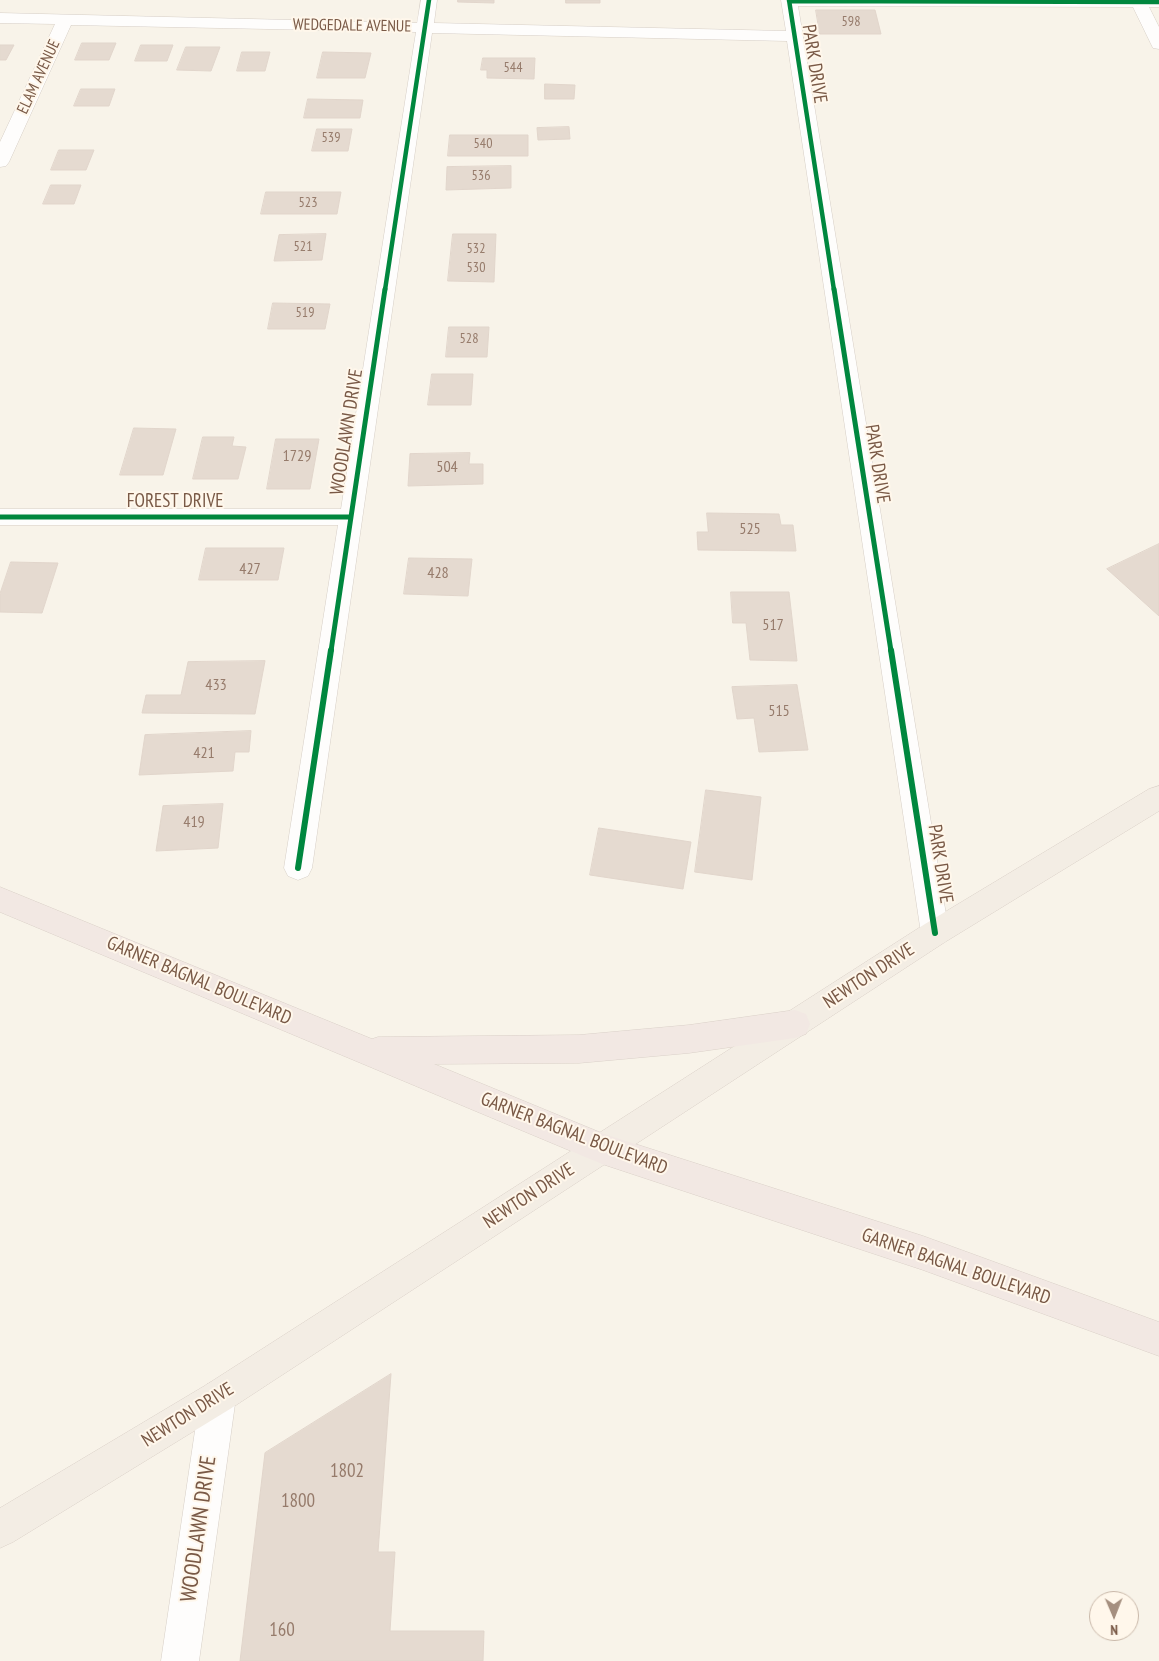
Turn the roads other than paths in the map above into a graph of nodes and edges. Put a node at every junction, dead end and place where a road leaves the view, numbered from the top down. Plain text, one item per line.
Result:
1 (429, 0) edge
2 (789, 1) edge
3 (1139, 2) junction
4 (1159, 2) edge
5 (0, 18) edge
6 (65, 20) junction
7 (424, 28) junction
8 (795, 36) junction
9 (1159, 44) edge
10 (0, 162) edge
11 (0, 517) edge
12 (350, 517) junction
13 (1159, 797) edge
14 (298, 868) dead end
15 (0, 899) edge
16 (935, 933) junction
17 (795, 1024) junction
18 (365, 1051) junction
19 (602, 1150) junction
20 (1159, 1339) edge
21 (218, 1397) junction
22 (0, 1530) edge
23 (180, 1661) edge

1 - 7 street, WOODLAWN DRIVE
2 - 3 street
2 - 8 street, PARK DRIVE
3 - 4 street
3 - 9 street
5 - 6 street, WEDGEDALE AVENUE
6 - 7 street, WEDGEDALE AVENUE
6 - 10 street, ELAM AVENUE
7 - 8 street, WEDGEDALE AVENUE
7 - 12 street, WOODLAWN DRIVE
8 - 16 street, PARK DRIVE
11 - 12 street, FOREST DRIVE
12 - 14 street, WOODLAWN DRIVE
13 - 16 main road, NEWTON DRIVE
15 - 18 highway, GARNER BAGNAL BOULEVARD
16 - 17 main road, NEWTON DRIVE
17 - 18 highway
17 - 19 main road, NEWTON DRIVE
18 - 19 highway, GARNER BAGNAL BOULEVARD
19 - 20 highway, GARNER BAGNAL BOULEVARD
19 - 21 main road, NEWTON DRIVE
21 - 22 main road, NEWTON DRIVE
21 - 23 street, WOODLAWN DRIVE

